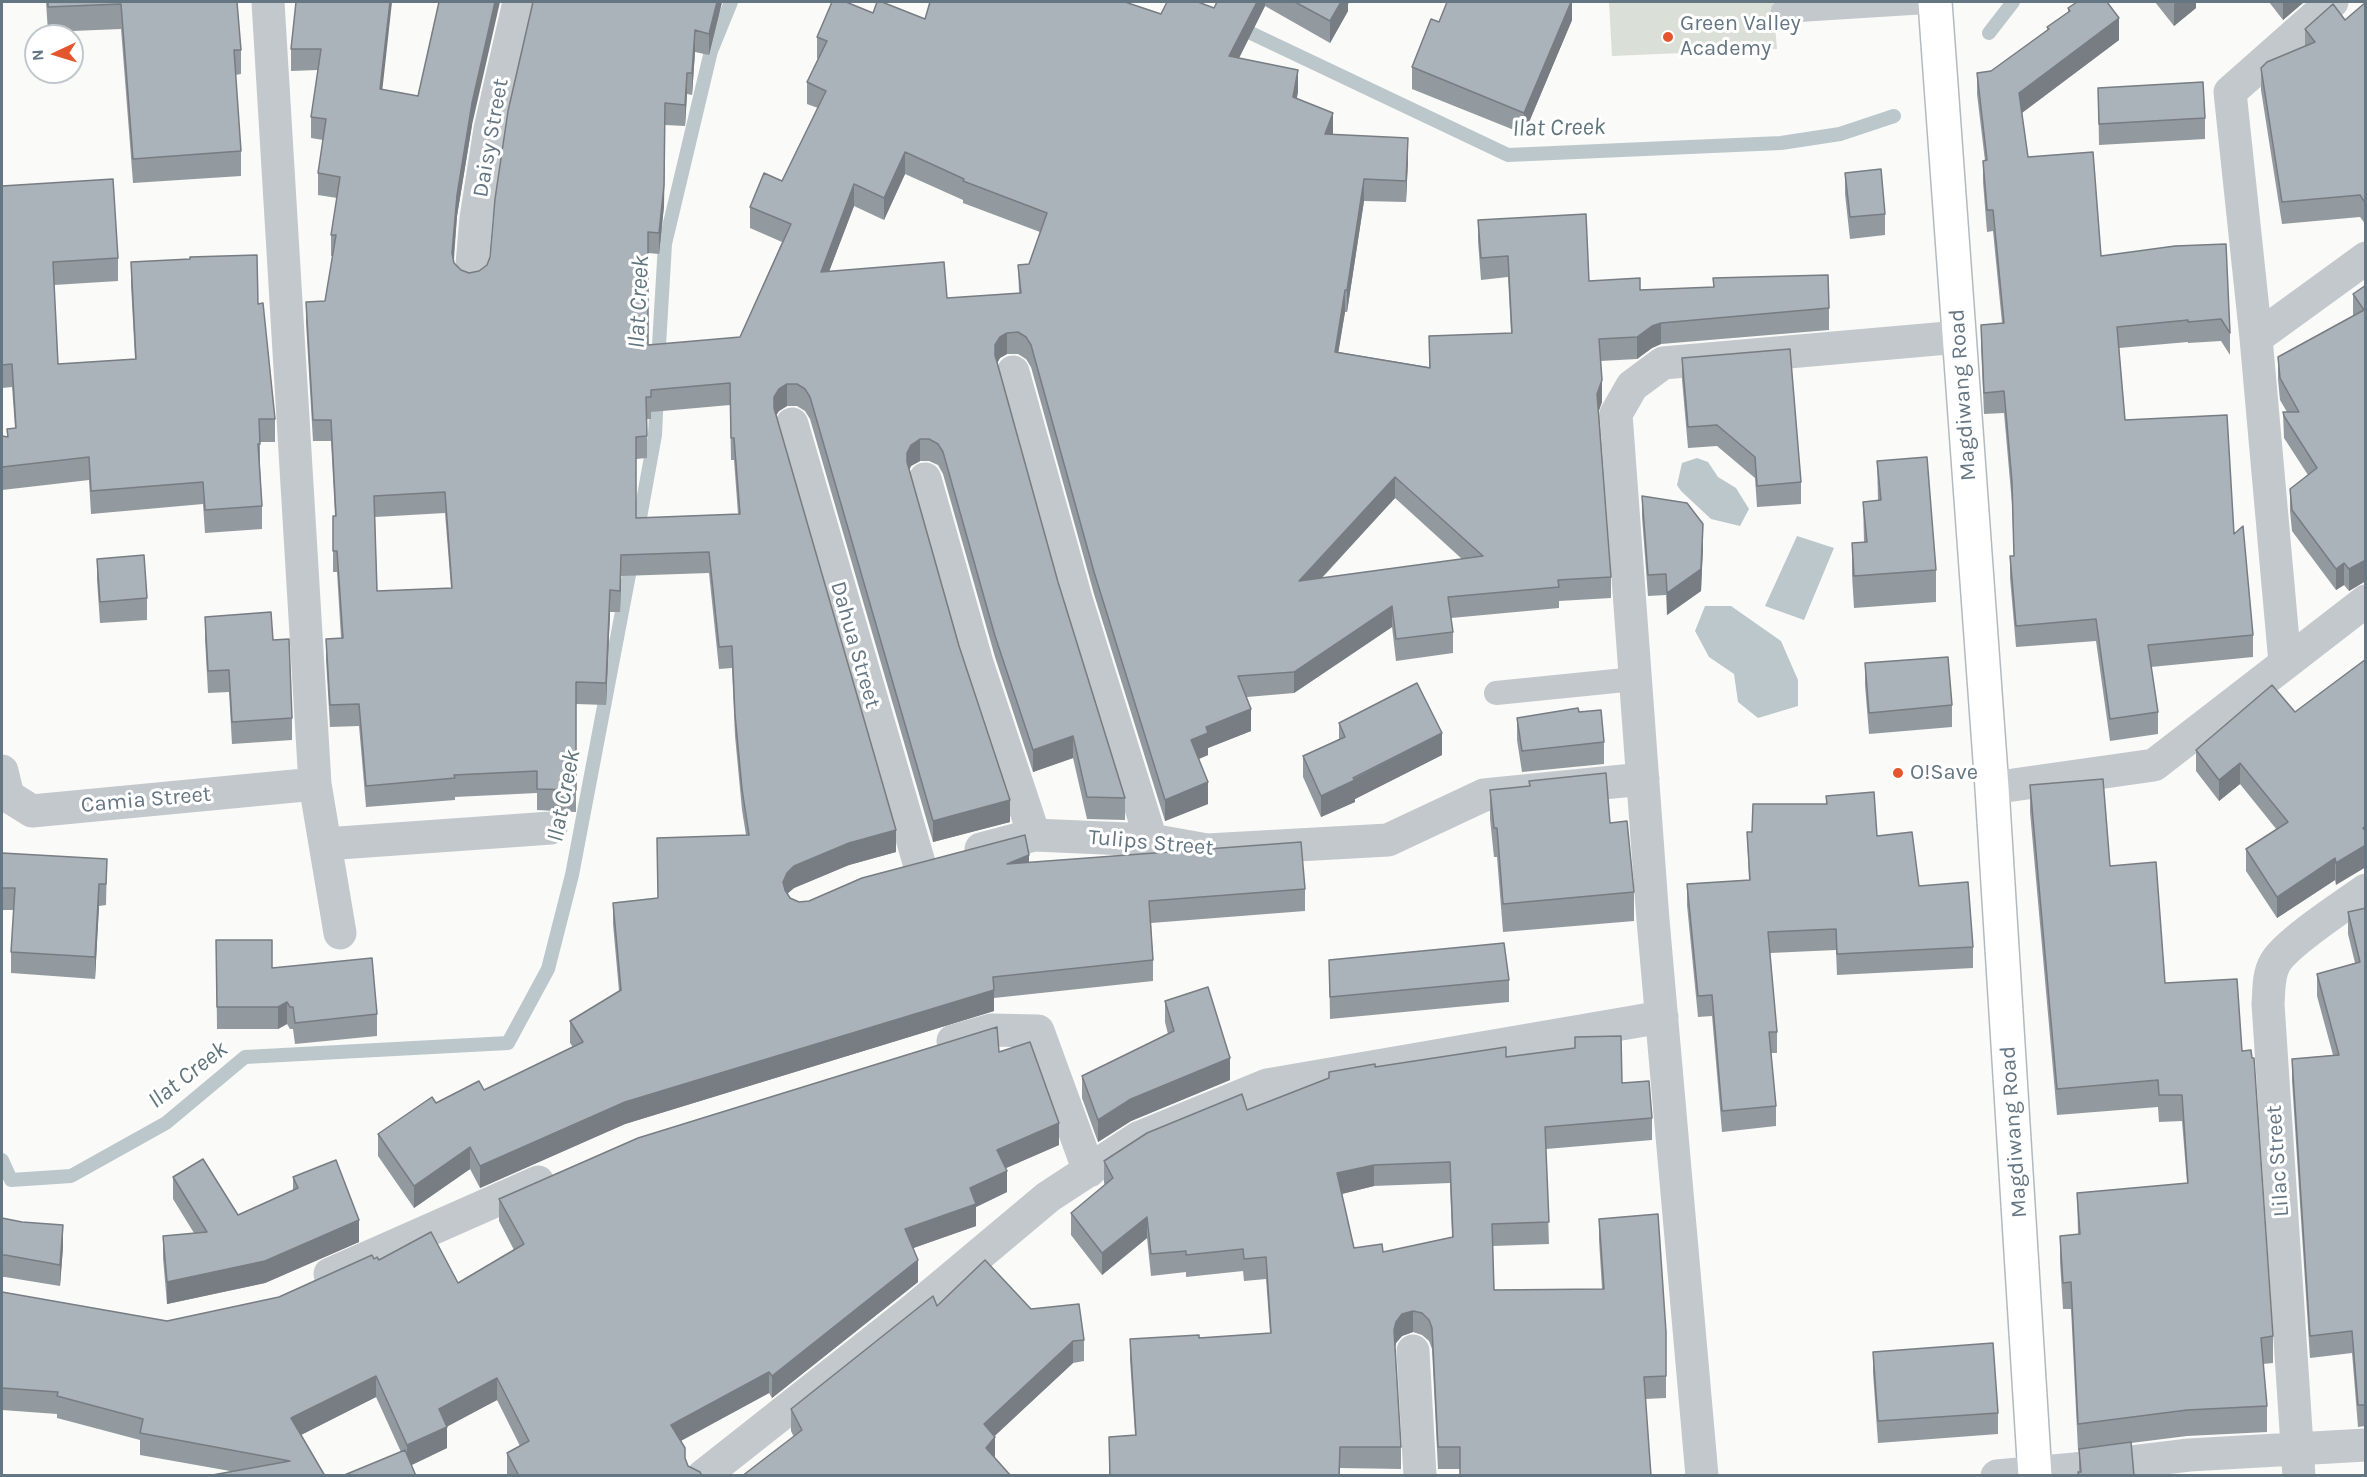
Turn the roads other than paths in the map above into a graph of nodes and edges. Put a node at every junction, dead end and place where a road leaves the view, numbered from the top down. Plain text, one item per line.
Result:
1 (268, 2) edge
2 (519, 2) edge
3 (1927, 2) edge
4 (1935, 2) edge
5 (2332, 2) edge
6 (1783, 11) dead end
7 (2366, 258) edge
8 (471, 276) edge
9 (1959, 337) junction
10 (2256, 339) junction
11 (1013, 372) dead end
12 (792, 424) dead end
13 (925, 479) dead end
14 (2366, 601) edge
15 (2285, 663) junction
16 (1635, 679) junction
17 (1496, 693) dead end
18 (2, 771) edge
19 (1643, 779) junction
20 (315, 784) junction
21 (1992, 788) junction
22 (551, 828) dead end
23 (1034, 835) junction
24 (1151, 840) junction
25 (324, 844) junction
26 (907, 869) joint
27 (2366, 890) edge
28 (340, 933) dead end
29 (1662, 1017) junction
30 (924, 1051) edge
31 (568, 1170) edge
32 (1089, 1171) junction
33 (303, 1286) edge
34 (1413, 1351) dead end
35 (2366, 1445) edge
36 (2298, 1462) edge
37 (2035, 1474) edge
38 (703, 1476) edge
39 (1420, 1476) edge
40 (1702, 1476) edge
41 (1997, 1476) edge

1 - 20 street
2 - 8 street, Daisy Street
3 - 6 lane
4 - 9 main road, Magdiwang Road
5 - 10 street
7 - 10 street
9 - 16 street
9 - 21 main road, Magdiwang Road
10 - 15 street
11 - 24 street
12 - 26 street, Dahua Street
13 - 23 street
14 - 15 street
15 - 21 street
16 - 17 lane
16 - 19 street
18 - 20 street, Camia Street
19 - 24 street, Tulips Street
19 - 29 street
20 - 25 street
21 - 37 main road, Magdiwang Road
22 - 25 street
23 - 24 street, Tulips Street
23 - 26 street, Tulips Street
25 - 28 street
27 - 36 street, Lilac Street
29 - 32 street
29 - 40 street
30 - 32 street
31 - 33 street
32 - 38 street
34 - 39 street
35 - 36 street
36 - 37 street
37 - 41 street

